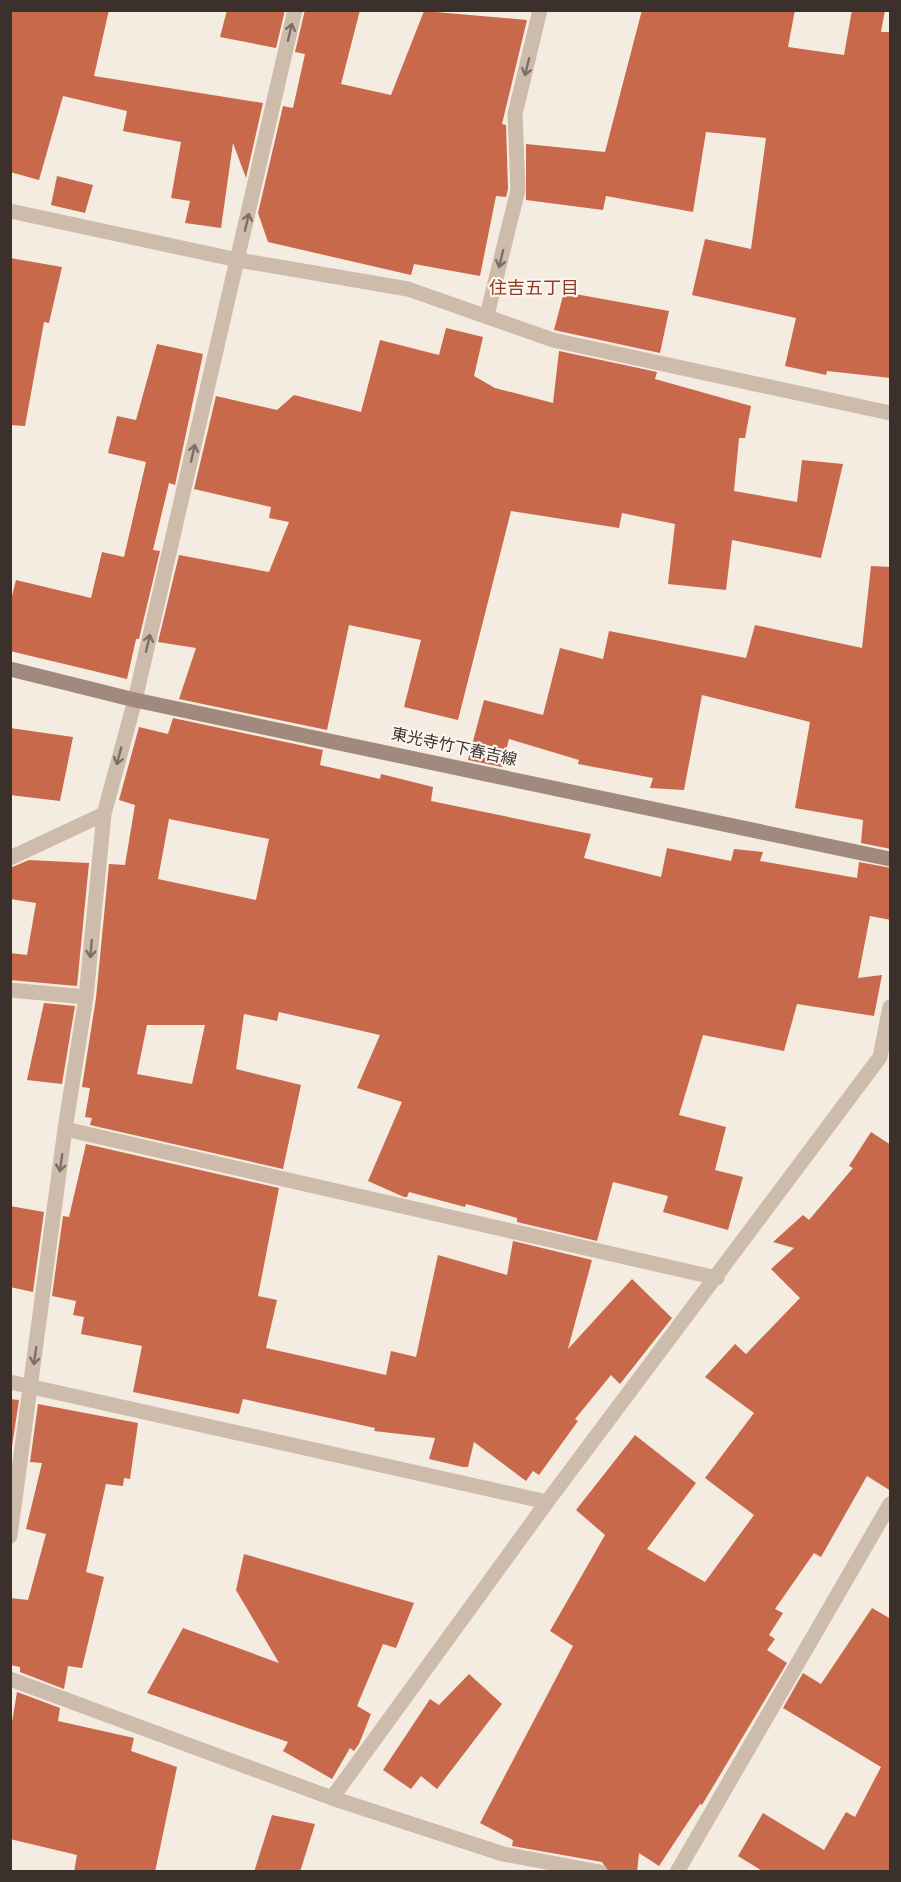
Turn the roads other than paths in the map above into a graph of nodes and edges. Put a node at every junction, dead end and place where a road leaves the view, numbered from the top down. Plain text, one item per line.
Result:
1 (294, 10) edge
2 (540, 10) edge
3 (10, 211) edge
4 (238, 260) junction
5 (487, 315) junction
6 (891, 413) edge
7 (10, 669) edge
8 (135, 700) junction
9 (104, 814) junction
10 (10, 858) edge
11 (891, 859) edge
12 (10, 990) edge
13 (86, 997) junction
14 (891, 1007) edge
15 (65, 1129) junction
16 (717, 1278) junction
17 (10, 1382) edge
18 (31, 1387) junction
19 (547, 1502) junction
20 (891, 1504) edge
21 (10, 1536) edge
22 (10, 1679) edge
23 (332, 1798) junction
24 (600, 1872) edge
25 (677, 1872) edge

4 -> 1 street
2 -> 5 street
3 - 4 street
4 - 5 street
8 -> 4 street
5 - 6 street
7 - 8 main road, 東光寺竹下春吉線
8 -> 9 street
8 - 11 main road, 東光寺竹下春吉線
9 - 10 street
9 -> 13 street
12 - 13 street
13 - 15 street
14 - 16 street
15 - 16 street
15 -> 18 street
16 - 19 street
17 - 18 street
18 - 19 street
18 - 21 street
19 - 23 street
20 - 25 street
22 - 23 street
23 - 24 street

